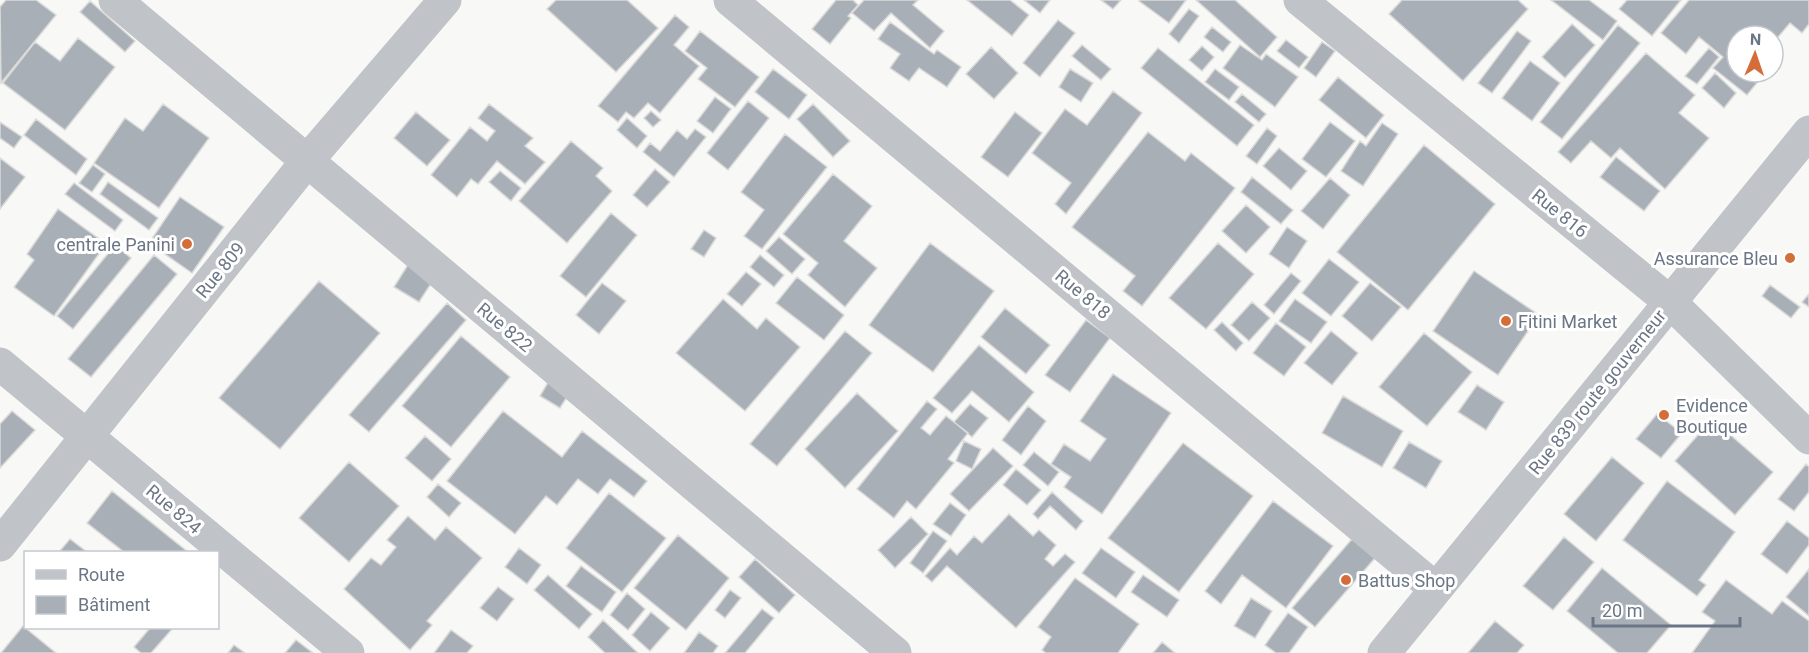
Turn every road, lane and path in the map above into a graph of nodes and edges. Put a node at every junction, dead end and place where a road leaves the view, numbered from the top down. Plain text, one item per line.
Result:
1 (114, 0) edge
2 (445, 0) edge
3 (730, 0) edge
4 (1300, 0) edge
5 (1809, 132) edge
6 (307, 161) junction
7 (1670, 302) junction
8 (0, 364) edge
9 (87, 437) junction
10 (1809, 438) edge
11 (0, 545) edge
12 (1436, 588) junction
13 (348, 653) edge
14 (895, 653) edge
15 (1384, 653) edge

1 - 6 street, Rue 822
2 - 6 street, Rue 809
3 - 12 street, Rue 818
4 - 7 street, Rue 816
5 - 7 street, Rue 839 route gouverneur
6 - 9 street, Rue 809
6 - 14 street, Rue 822
7 - 10 street, Rue 816
7 - 12 street, Rue 839 route gouverneur
8 - 9 street, Rue 824
9 - 11 street, Rue 809
9 - 13 street, Rue 824
12 - 15 street, Rue 839 route gouverneur

